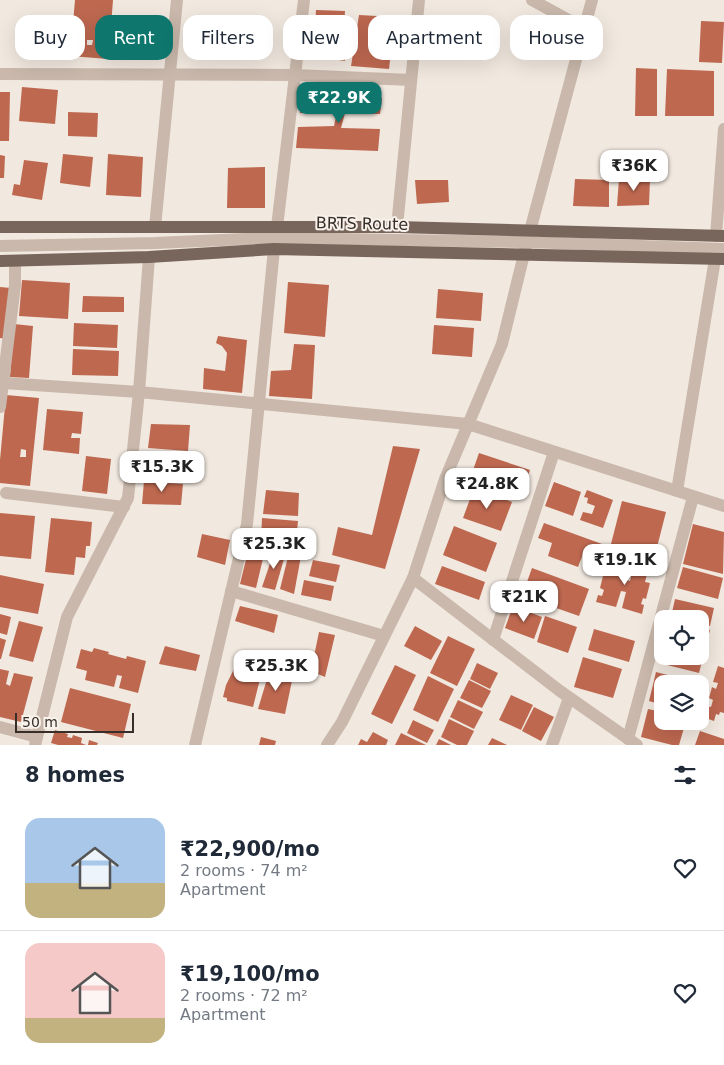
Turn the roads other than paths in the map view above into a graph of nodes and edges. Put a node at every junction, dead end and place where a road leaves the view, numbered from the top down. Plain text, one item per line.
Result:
1 (177, 0) edge
2 (304, 0) edge
3 (419, 0) edge
4 (532, 0) edge
5 (592, 0) edge
6 (559, 15) edge
7 (588, 15) edge
8 (577, 60) edge
9 (0, 74) edge
10 (170, 74) junction
11 (295, 75) junction
12 (411, 80) junction
13 (724, 129) edge
14 (0, 227) edge
15 (155, 227) junction
16 (278, 227) junction
17 (397, 227) junction
18 (720, 236) edge
19 (527, 242) junction
20 (0, 246) edge
21 (724, 248) edge
22 (274, 249) junction
23 (149, 257) junction
24 (719, 259) edge
25 (0, 261) edge
26 (15, 261) junction
27 (4, 383) junction
28 (139, 392) junction
29 (259, 404) junction
30 (0, 407) edge
31 (468, 424) junction
32 (554, 452) junction
33 (677, 491) junction
34 (6, 493) dead end
35 (693, 496) junction
36 (724, 506) edge
37 (124, 507) junction
38 (413, 578) junction
39 (232, 591) junction
40 (384, 636) junction
41 (492, 640) junction
42 (569, 698) junction
43 (0, 727) edge
44 (36, 741) edge
45 (633, 742) edge
46 (195, 745) edge
47 (327, 745) edge
48 (552, 745) edge

1 - 10 street
2 - 11 street
3 - 12 street
4 - 6 street
5 - 7 street
8 - 19 street
9 - 10 street
10 - 11 street
10 - 15 street
11 - 12 street
11 - 16 street
12 - 17 street
13 - 18 street
14 - 15 main road
15 - 16 main road
16 - 17 main road
17 - 19 main road
18 - 19 main road
19 - 20 street, BRTS Route
19 - 21 street, BRTS Route
19 - 22 main road
19 - 24 main road
19 - 31 street
22 - 23 main road
22 - 29 street
23 - 26 main road
23 - 28 street
24 - 33 street
25 - 26 main road
26 - 27 street
27 - 28 street
27 - 30 street
28 - 29 street
28 - 37 street
29 - 31 street
29 - 39 street
31 - 32 street
31 - 38 street
32 - 33 street
32 - 41 street
33 - 35 street
34 - 37 street
35 - 36 street
35 - 45 street
37 - 44 street
38 - 40 street
38 - 41 street
39 - 40 street
39 - 46 street
40 - 47 street
41 - 42 street
42 - 45 street
42 - 48 street
43 - 44 street

